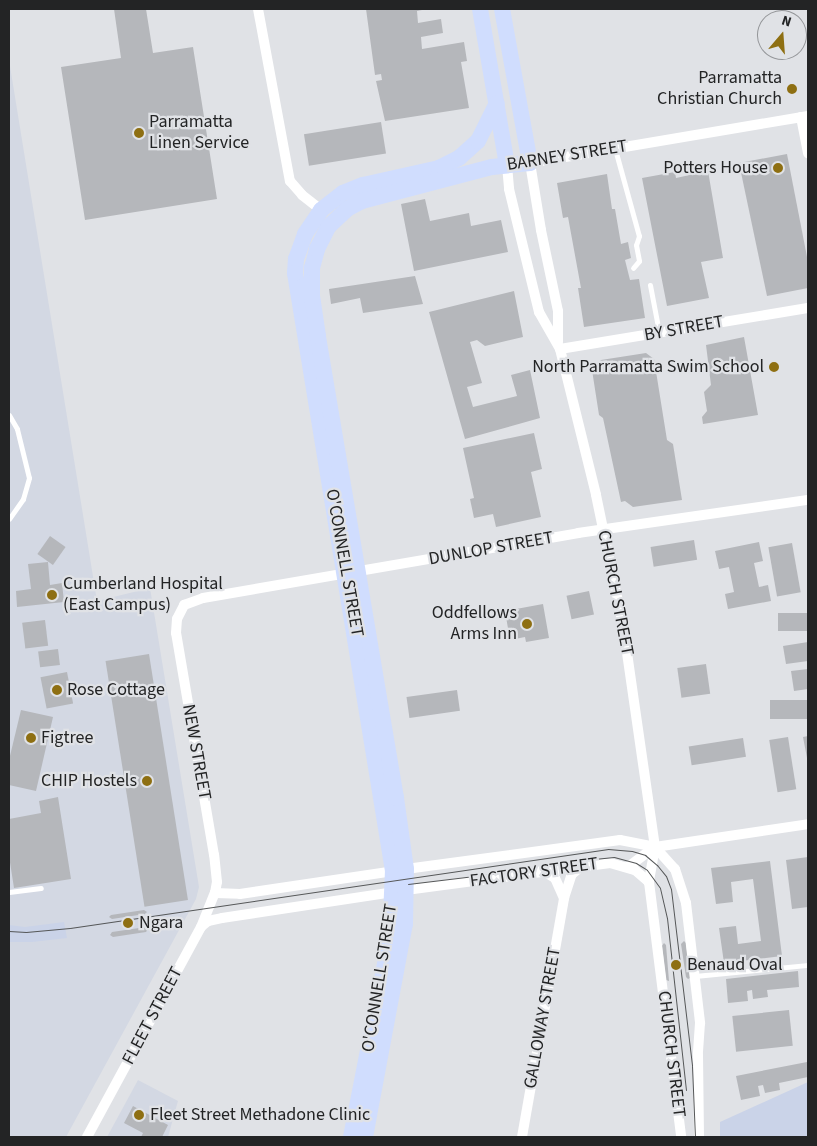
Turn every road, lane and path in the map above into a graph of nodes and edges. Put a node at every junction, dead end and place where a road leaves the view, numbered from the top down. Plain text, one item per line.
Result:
1 (258, 9) edge
2 (480, 9) edge
3 (502, 9) edge
4 (497, 103) junction
5 (805, 116) edge
6 (615, 148) junction
7 (808, 153) edge
8 (530, 163) junction
9 (507, 165) junction
10 (321, 210) junction
11 (335, 220) joint
12 (633, 268) dead end
13 (650, 285) dead end
14 (808, 308) edge
15 (659, 333) junction
16 (559, 346) junction
17 (9, 415) edge
18 (808, 500) edge
19 (9, 519) edge
20 (603, 529) junction
21 (352, 573) junction
22 (179, 612) joint
23 (808, 824) edge
24 (655, 847) junction
25 (583, 865) junction
26 (628, 866) junction
27 (400, 870) junction
28 (542, 870) junction
29 (649, 882) junction
30 (41, 888) dead end
31 (400, 891) junction
32 (9, 892) edge
33 (215, 893) junction
34 (564, 898) junction
35 (201, 927) junction
36 (808, 965) edge
37 (695, 976) junction
38 (87, 1137) edge
39 (351, 1137) edge
40 (364, 1137) edge
41 (522, 1137) edge
42 (681, 1137) edge
43 (699, 1137) edge

1 - 10 street
2 - 4 main road, CHURCH STREET
3 - 8 main road, CHURCH STREET
4 - 9 main road, CHURCH STREET
4 - 10 main road
5 - 6 street, BARNEY STREET
5 - 7 street
6 - 8 street, BARNEY STREET
6 - 12 lane
8 - 9 main road, BARNEY STREET
8 - 16 street, CHURCH STREET
9 - 11 main road, BARNEY STREET
9 - 16 street, CHURCH STREET
10 - 21 main road, O'CONNELL STREET
11 - 21 main road, O'CONNELL STREET
13 - 15 lane
14 - 15 street, BY STREET
15 - 16 street, BY STREET
16 - 20 street, CHURCH STREET
17 - 19 lane
18 - 20 street, DUNLOP STREET
20 - 21 street, DUNLOP STREET
20 - 24 street, CHURCH STREET
21 - 22 street, DUNLOP STREET
21 - 27 main road, O'CONNELL STREET
22 - 33 street, NEW STREET
23 - 24 street, FACTORY STREET
24 - 26 street, FACTORY STREET
24 - 27 street, FACTORY STREET
24 - 29 street, CHURCH STREET
24 - 37 street, CHURCH STREET
25 - 26 street, FACTORY STREET
25 - 28 street, FACTORY STREET
25 - 34 street, GALLOWAY STREET
26 - 29 street
27 - 31 main road, O'CONNELL STREET
27 - 33 street, FACTORY STREET
28 - 31 street, FACTORY STREET
28 - 34 street
29 - 42 street, CHURCH STREET
30 - 32 lane
31 - 35 street, FACTORY STREET
31 - 39 main road, O'CONNELL STREET
31 - 40 main road, O'CONNELL STREET
33 - 35 street, FLEET STREET
34 - 41 street, GALLOWAY STREET
35 - 38 street, FLEET STREET
36 - 37 lane
37 - 43 street, CHURCH STREET

